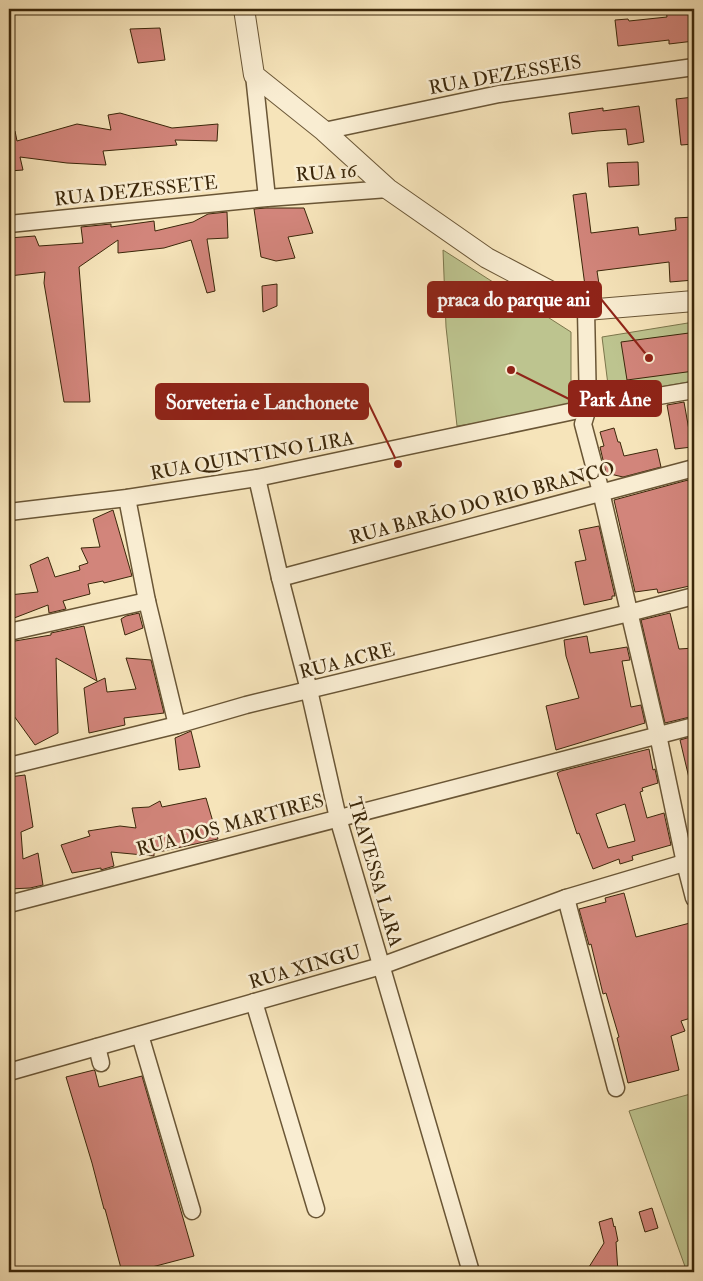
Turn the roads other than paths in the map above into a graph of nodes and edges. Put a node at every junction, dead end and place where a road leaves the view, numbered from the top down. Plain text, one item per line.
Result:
1 (244, 9) edge
2 (694, 67) edge
3 (254, 75) junction
4 (324, 131) junction
5 (388, 189) junction
6 (267, 198) junction
7 (9, 224) edge
8 (694, 301) edge
9 (586, 310) junction
10 (694, 390) edge
11 (588, 408) junction
12 (694, 468) edge
13 (258, 478) junction
14 (601, 492) junction
15 (127, 498) junction
16 (9, 512) edge
17 (280, 578) junction
18 (694, 596) edge
19 (147, 601) junction
20 (629, 613) junction
21 (9, 632) edge
22 (309, 690) junction
23 (177, 725) junction
24 (694, 726) edge
25 (658, 735) junction
26 (9, 766) edge
27 (338, 818) junction
28 (690, 862) edge
29 (566, 898) junction
30 (694, 898) edge
31 (9, 904) edge
32 (381, 966) junction
33 (254, 1002) junction
34 (140, 1035) junction
35 (97, 1047) junction
36 (102, 1063) dead end
37 (9, 1072) edge
38 (616, 1088) dead end
39 (316, 1209) dead end
40 (192, 1211) dead end
41 (471, 1272) edge

1 - 3 street
2 - 4 street, RUA DEZESSEIS
3 - 4 street
3 - 6 street
4 - 5 street
5 - 6 street, RUA 16
5 - 9 street
6 - 7 street, RUA DEZESSETE
8 - 9 street
9 - 11 street
10 - 11 street, RUA QUINTINO LIRA
11 - 13 street, RUA QUINTINO LIRA
11 - 14 street
12 - 14 street, RUA BARÃO DO RIO BRANCO
13 - 15 street, RUA QUINTINO LIRA
13 - 17 street, TRAVESSA LARA
14 - 17 street, RUA BARÃO DO RIO BRANCO
14 - 20 street
15 - 16 street, RUA QUINTINO LIRA
15 - 19 street
17 - 22 street, TRAVESSA LARA
18 - 20 street, RUA ACRE
19 - 21 street
19 - 23 street
20 - 22 street, RUA ACRE
20 - 25 street
22 - 23 street, RUA ACRE
22 - 27 street, TRAVESSA LARA
23 - 26 street, RUA ACRE
24 - 25 street, RUA DOS MARTIRES
25 - 27 street, RUA DOS MARTIRES
25 - 28 street
27 - 31 street, RUA DOS MARTIRES
27 - 32 street, TRAVESSA LARA
28 - 29 street, RUA XINGU
28 - 30 street
29 - 32 street, RUA XINGU
29 - 38 street
32 - 33 street, RUA XINGU
32 - 41 street, TRAVESSA LARA
33 - 34 street, RUA XINGU
33 - 39 street
34 - 35 street, RUA XINGU
34 - 40 street
35 - 36 street
35 - 37 street, RUA XINGU

